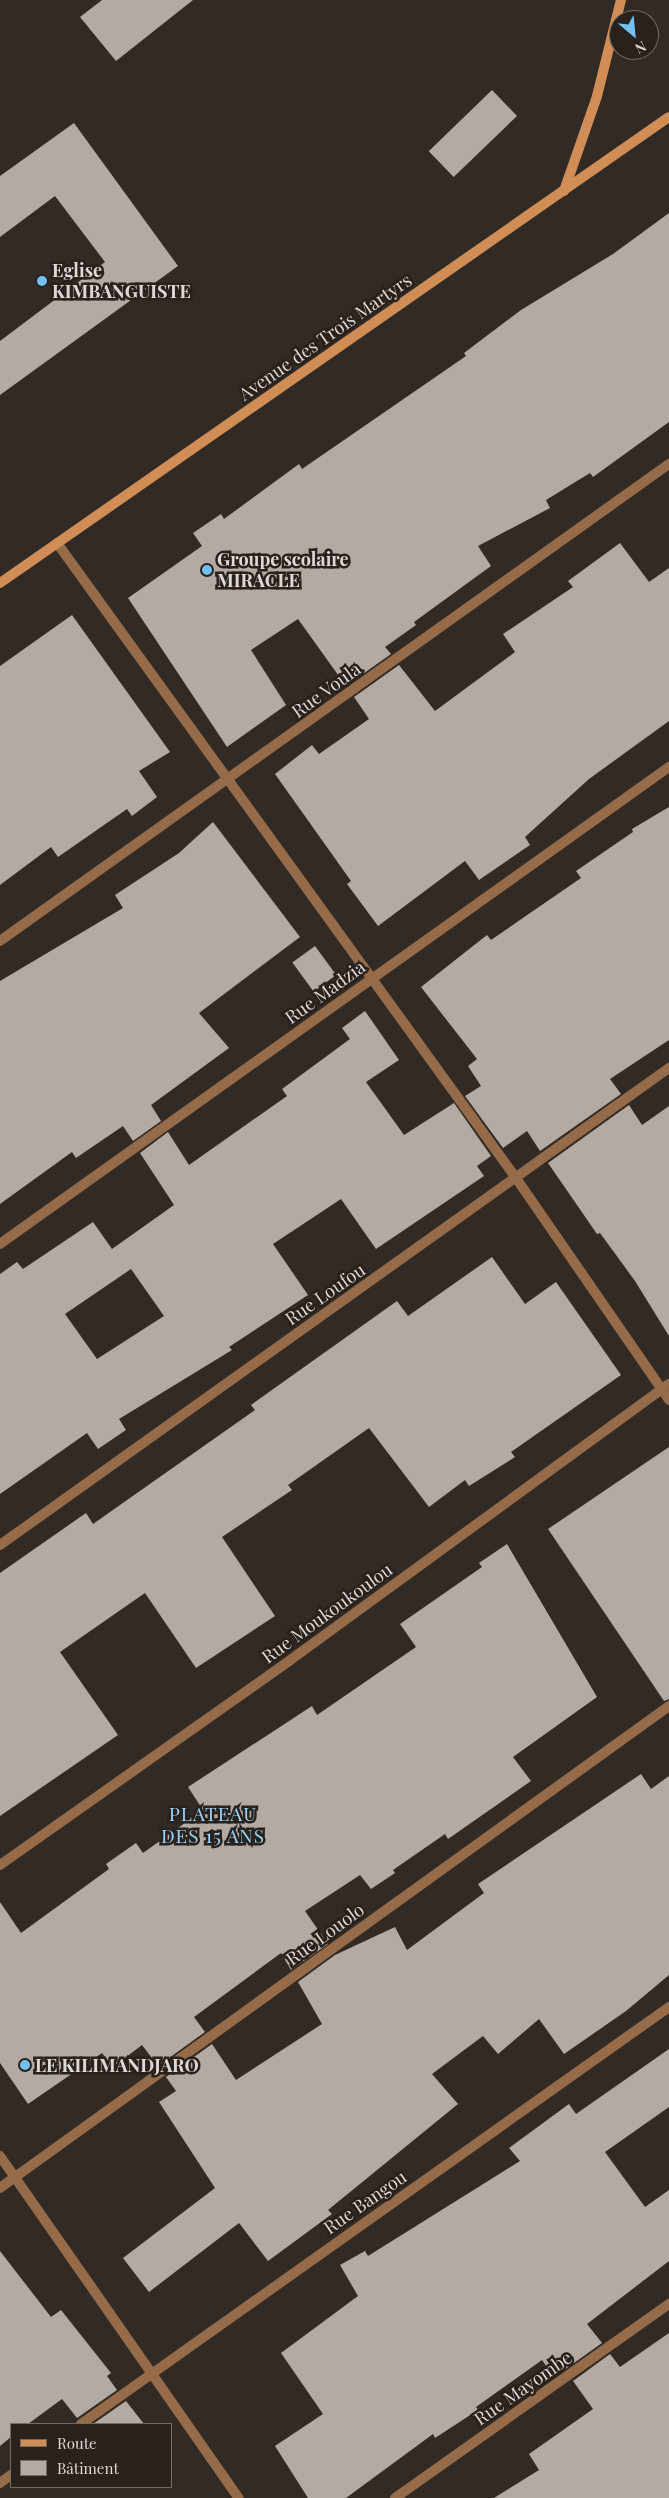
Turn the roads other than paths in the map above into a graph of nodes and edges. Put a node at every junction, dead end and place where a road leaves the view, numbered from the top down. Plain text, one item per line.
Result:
1 (620, 0) edge
2 (669, 117) edge
3 (564, 191) junction
4 (669, 464) edge
5 (57, 543) junction
6 (0, 583) edge
7 (669, 766) edge
8 (226, 782) junction
9 (0, 941) edge
10 (370, 980) junction
11 (669, 1068) edge
12 (516, 1178) junction
13 (0, 1244) edge
14 (665, 1387) edge
15 (669, 1400) edge
16 (0, 1545) edge
17 (669, 1706) edge
18 (0, 1864) edge
19 (669, 2007) edge
20 (0, 2156) edge
21 (14, 2178) junction
22 (0, 2188) edge
23 (669, 2304) edge
24 (152, 2373) junction
25 (82, 2423) edge
26 (10, 2475) edge
27 (0, 2483) edge
28 (239, 2498) edge
29 (395, 2498) edge

1 - 3 main road
2 - 3 main road, Avenue des Trois Martyrs
3 - 5 main road, Avenue des Trois Martyrs
4 - 8 street, Rue Voula
5 - 6 main road, Avenue des Trois Martyrs
5 - 8 street
7 - 10 street, Rue Madzia
8 - 9 street, Rue Voula
8 - 10 street
10 - 12 street
10 - 13 street, Rue Madzia
11 - 12 street, Rue Loufou
12 - 14 street
12 - 16 street, Rue Loufou
14 - 15 street
14 - 18 street, Rue Moukoukoulou
17 - 21 street, Rue Louolo
19 - 24 street, Rue Bangou
20 - 21 street
21 - 22 street, Rue Louolo
21 - 24 street
23 - 29 street, Rue Mayombe
24 - 25 street, Rue Bangou
24 - 28 street
26 - 27 street

